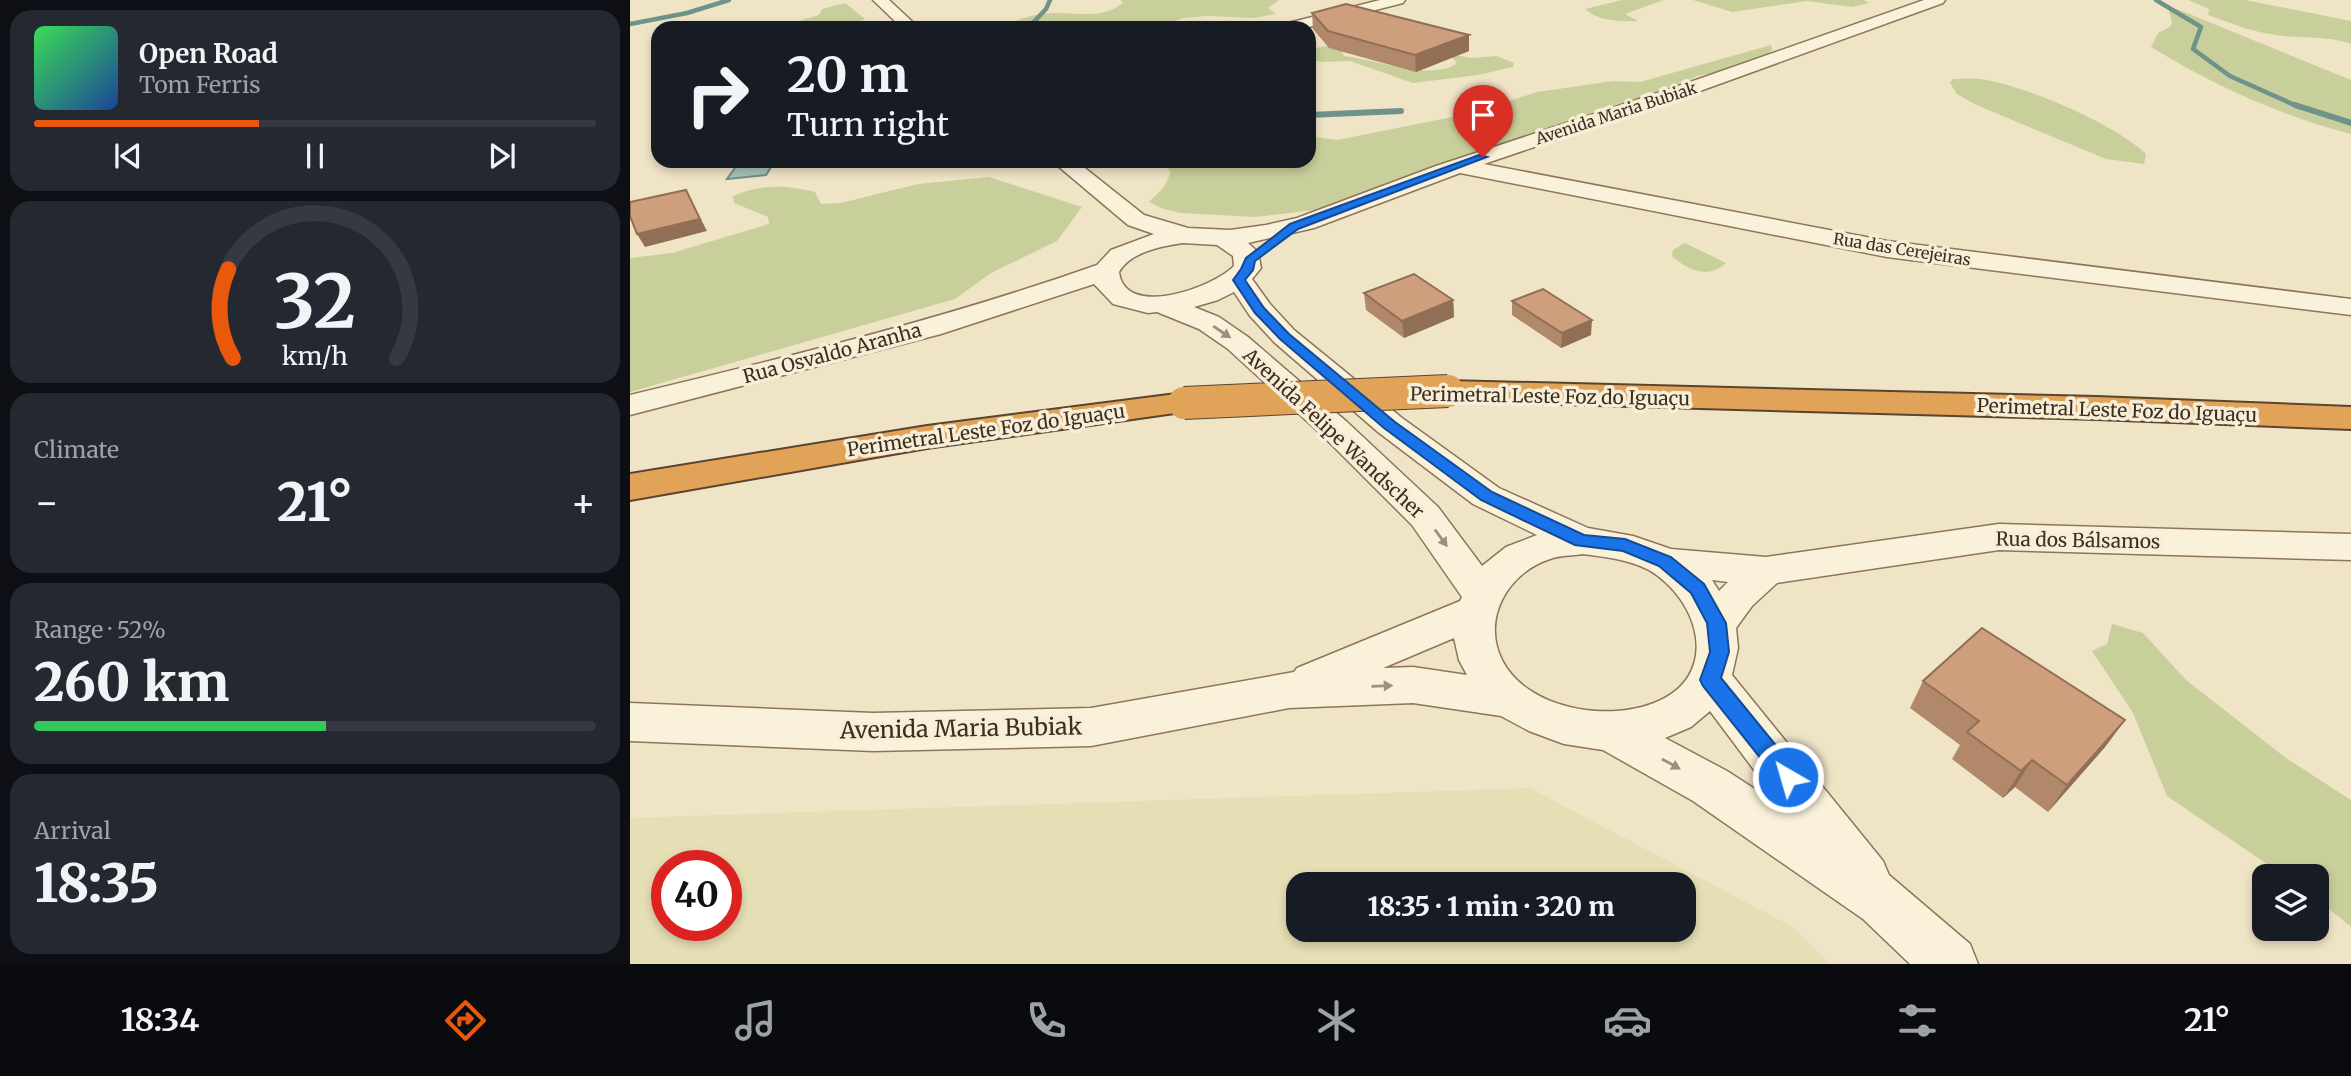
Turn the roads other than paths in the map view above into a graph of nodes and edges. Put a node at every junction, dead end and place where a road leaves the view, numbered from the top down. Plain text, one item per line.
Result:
1 (880, 0) edge
2 (1398, 0) edge
3 (1938, 0) edge
4 (903, 21) edge
5 (1314, 21) edge
6 (1457, 166) junction
7 (1072, 168) edge
8 (1136, 220) junction
9 (1294, 226) junction
10 (1184, 235) junction
11 (1222, 238) junction
12 (1128, 251) junction
13 (1107, 270) junction
14 (1244, 270) junction
15 (1122, 297) junction
16 (1033, 298) junction
17 (1161, 304) junction
18 (2351, 307) edge
19 (630, 405) edge
20 (2351, 418) edge
21 (630, 487) edge
22 (1581, 541) junction
23 (2351, 547) edge
24 (1665, 562) junction
25 (1766, 572) junction
26 (1478, 603) junction
27 (1717, 623) junction
28 (1710, 680) junction
29 (1289, 690) junction
30 (1513, 700) junction
31 (630, 722) edge
32 (1611, 731) junction
33 (1882, 901) junction
34 (1950, 964) edge

1 - 4 street
2 - 5 street
3 - 6 street, Avenida Maria Bubiak
6 - 9 street, Avenida Maria Bubiak
6 - 18 street, Rua das Cerejeiras
7 - 8 street
8 - 10 street
8 - 12 street
9 - 11 street, Avenida Maria Bubiak
9 - 14 street, Avenida Maria Bubiak
10 - 11 street, Avenida Maria Bubiak
10 - 12 street
11 - 14 street, Avenida Felipe Wandscher
12 - 13 street
13 - 15 street
13 - 16 street, Rua Osvaldo Aranha
14 - 17 street, Avenida Maria Bubiak
14 - 22 street, Avenida Felipe Wandscher
15 - 16 street, Rua Osvaldo Aranha
15 - 17 street, Rua Osvaldo Aranha
16 - 19 street, Rua Osvaldo Aranha
17 -> 26 street, Avenida Felipe Wandscher
20 - 21 highway, Perimetral Leste Foz do Iguaçu, bridge
22 - 24 street
22 - 26 street
23 - 25 street, Rua dos Bálsamos
24 - 25 street, Rua dos Bálsamos
24 - 27 street
25 - 27 street
26 - 29 street, Avenida Maria Bubiak
26 - 30 street
27 - 28 street
28 - 32 street
28 - 33 street
29 -> 30 street, Avenida Maria Bubiak
29 - 31 street, Avenida Maria Bubiak
30 - 32 street
32 -> 33 street
33 - 34 street

